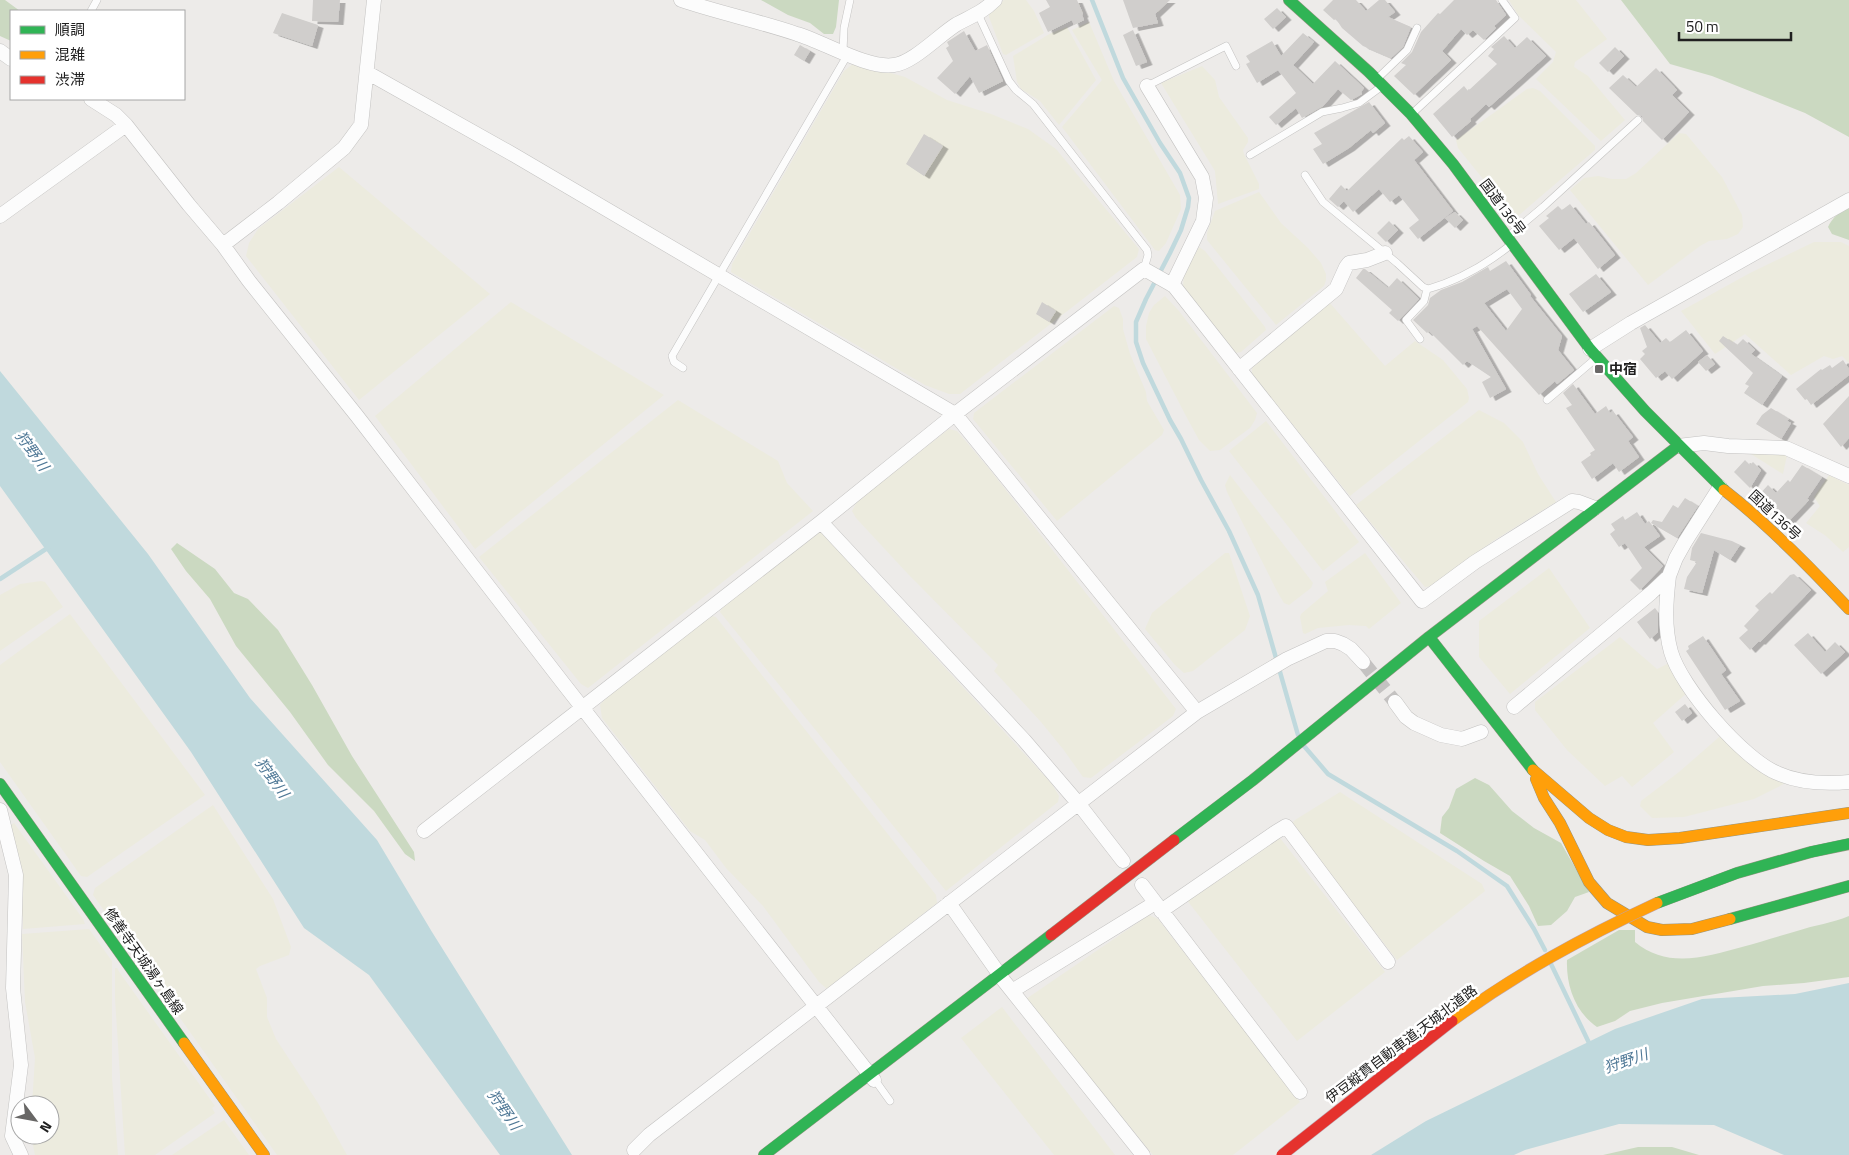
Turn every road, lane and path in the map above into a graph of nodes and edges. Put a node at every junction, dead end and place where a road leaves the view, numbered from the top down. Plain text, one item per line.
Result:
1 (374, 0) edge
2 (681, 0) edge
3 (850, 0) edge
4 (995, 0) edge
5 (1289, 0) edge
6 (1502, 0) edge
7 (978, 14) junction
8 (1417, 28) dead end
9 (845, 53) junction
10 (1236, 66) dead end
11 (368, 72) junction
12 (1379, 82) junction
13 (1147, 86) joint
14 (93, 100) edge
15 (1411, 114) junction
16 (1638, 120) dead end
17 (126, 126) junction
18 (1250, 155) dead end
19 (1305, 175) dead end
20 (1849, 200) edge
21 (0, 216) edge
22 (1510, 240) junction
23 (223, 245) junction
24 (1385, 253) junction
25 (1145, 270) junction
26 (720, 275) junction
27 (1171, 284) junction
28 (1427, 289) junction
29 (1420, 339) dead end
30 (1593, 353) junction
31 (683, 368) dead end
32 (1239, 369) junction
33 (1547, 400) dead end
34 (954, 414) junction
35 (1678, 446) junction
36 (1849, 476) edge
37 (1720, 487) junction
38 (1594, 508) junction
39 (821, 522) junction
40 (1669, 576) junction
41 (1849, 609) edge
42 (1429, 637) junction
43 (1363, 662) tunnel mouth
44 (1395, 702) tunnel mouth
45 (583, 707) junction
46 (1514, 707) dead end
47 (1197, 712) junction
48 (1481, 732) dead end
49 (1532, 769) junction
50 (1849, 782) edge
51 (0, 784) edge
52 (1078, 803) junction
53 (0, 810) edge
54 (1849, 813) edge
55 (424, 831) dead end
56 (1849, 844) edge
57 (1123, 861) dead end
58 (1142, 886) dead end
59 (1849, 886) edge
60 (948, 903) junction
61 (1158, 907) junction
62 (1388, 962) dead end
63 (1000, 974) junction
64 (1012, 991) junction
65 (816, 1006) junction
66 (872, 1077) junction
67 (1300, 1092) dead end
68 (890, 1101) dead end
69 (634, 1150) dead end
70 (20, 1155) edge
71 (264, 1155) edge
72 (764, 1155) edge
73 (1143, 1155) edge
74 (1282, 1155) edge

1 - 11 street
2 - 9 street
3 - 9 lane
4 - 7 street
5 - 12 main road, 国道136号
6 - 15 lane
7 - 9 street
7 - 25 lane
8 - 12 lane
9 - 26 lane
10 - 13 lane
11 - 23 street
11 - 26 street
12 - 15 main road, 国道136号
12 - 18 lane
13 - 27 street
14 - 17 street
15 - 22 main road, 国道136号
16 - 22 lane
17 - 21 street
17 - 23 street
19 - 24 lane
20 - 30 street
22 - 28 lane
22 - 30 main road, 国道136号
23 - 45 street
24 - 28 lane
24 - 32 street
25 - 27 street
25 - 34 street
26 - 31 lane
26 - 34 street
27 - 32 street
28 - 29 lane
30 - 33 lane
30 - 35 main road, 国道136号
32 - 38 street
34 - 39 street
34 - 47 street
35 - 36 street
35 - 37 main road, 国道136号
35 - 38 main road
37 - 40 street
37 - 41 main road, 国道136号
38 - 42 main road
39 - 45 street
39 - 52 street
40 - 46 street
40 - 50 street
42 - 49 main road
42 - 63 main road
43 - 47 street
44 - 48 street
45 - 55 street
45 - 65 street
47 - 52 street
49 - 54 main road
49 - 59 main road
51 - 71 main road, 修善寺天城湯ヶ島線
52 - 57 street
52 - 60 street
53 - 70 street
56 - 74 main road, 伊豆縦貫自動車道;天城北道路, bridge
58 - 61 street
60 - 63 street
60 - 65 street
61 - 62 street
61 - 64 street
61 - 67 street
63 - 64 street
63 - 66 main road
64 - 73 street
65 - 66 street
65 - 69 street
66 - 68 lane
66 - 72 main road

